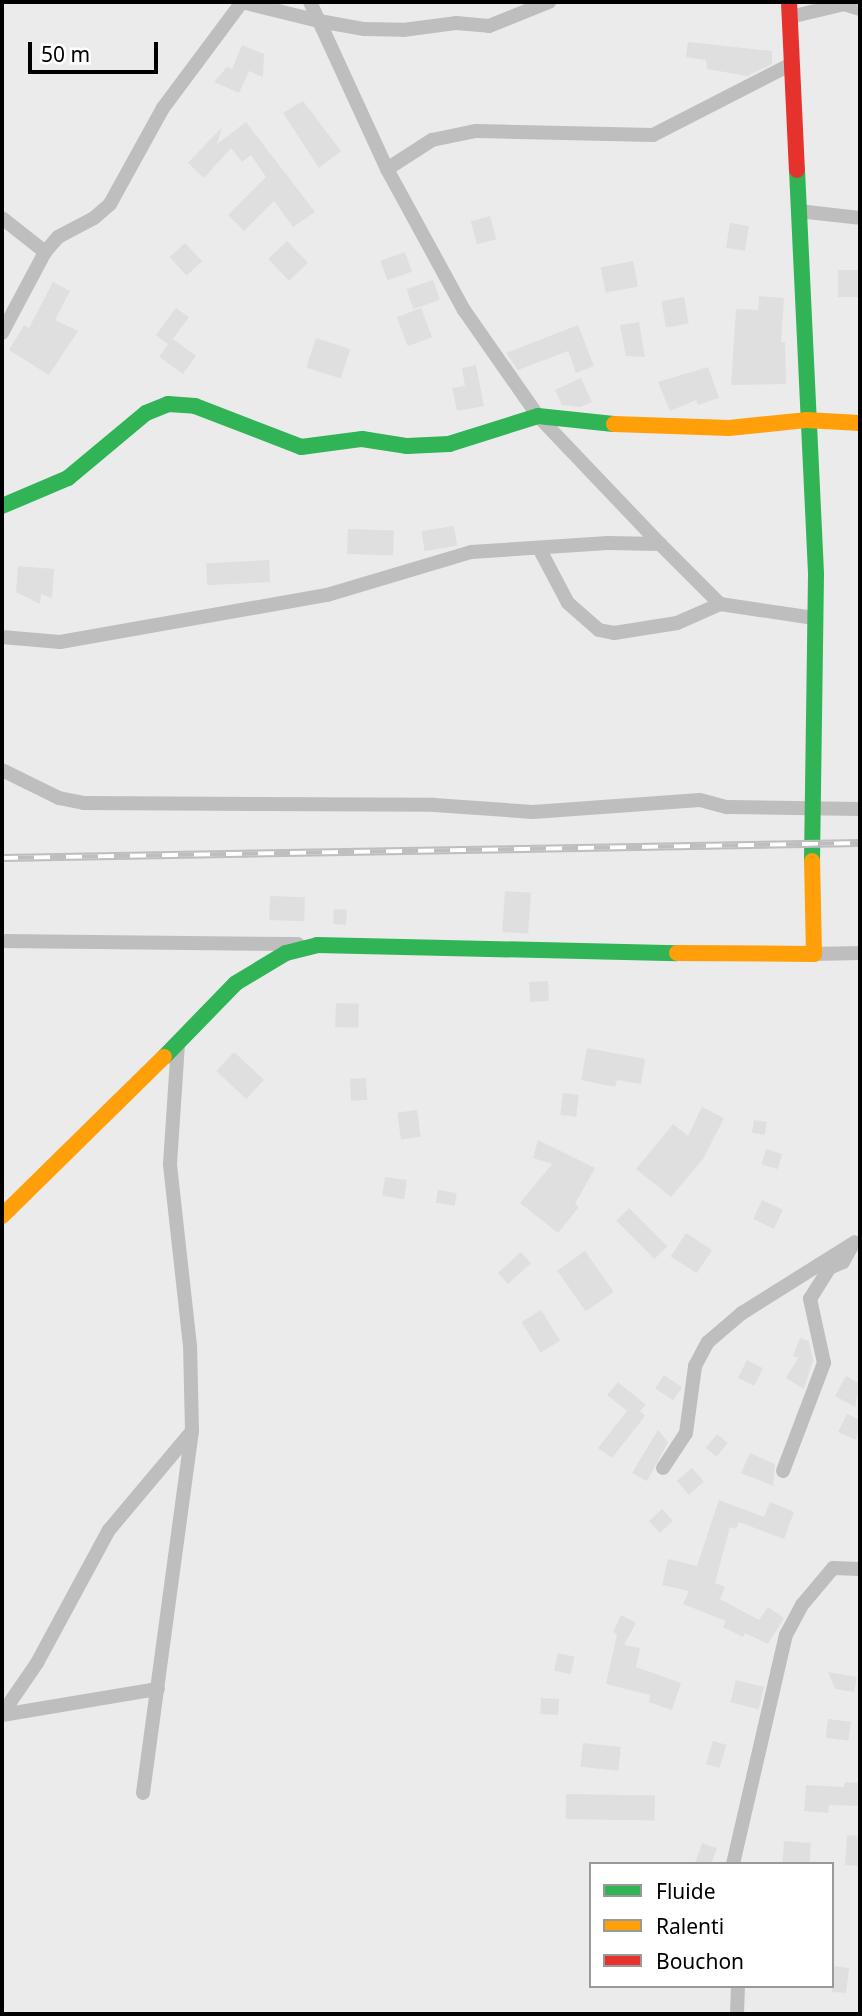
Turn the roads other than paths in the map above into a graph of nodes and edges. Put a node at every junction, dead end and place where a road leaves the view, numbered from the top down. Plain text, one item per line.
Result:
1 (242, 2) edge
2 (310, 2) edge
3 (549, 2) edge
4 (531, 8) edge
5 (790, 9) edge
6 (860, 9) edge
7 (319, 21) junction
8 (790, 65) junction
9 (387, 169) junction
10 (798, 211) junction
11 (2, 218) edge
12 (860, 218) edge
13 (45, 252) junction
14 (2, 333) edge
15 (538, 416) junction
16 (806, 420) junction
17 (860, 423) edge
18 (2, 506) edge
19 (660, 544) junction
20 (540, 550) junction
21 (720, 604) junction
22 (814, 618) junction
23 (2, 637) edge
24 (2, 770) edge
25 (860, 809) edge
26 (811, 810) junction
27 (2, 941) edge
28 (317, 945) junction
29 (860, 953) edge
30 (814, 954) junction
31 (178, 1045) junction
32 (2, 1216) edge
33 (858, 1240) edge
34 (192, 1431) junction
35 (663, 1468) dead end
36 (783, 1471) dead end
37 (860, 1569) edge
38 (158, 1689) junction
39 (2, 1714) edge
40 (144, 1793) dead end
41 (733, 1862) edge
42 (738, 1988) edge
43 (737, 2014) edge

1 - 7 street
1 - 13 street
2 - 7 street
3 - 4 street
4 - 7 street
5 - 6 street
5 - 8 street
7 - 9 street
8 - 9 street
8 - 10 street
9 - 15 street
10 - 12 street
10 - 16 street
11 - 13 street
13 - 14 street
15 - 16 street
15 - 18 street
15 - 19 street
16 - 17 street
16 - 22 street
19 - 20 street
19 - 21 street
20 - 21 street
20 - 23 street
21 - 22 street
22 - 26 street
24 - 26 street
25 - 26 street
26 - 30 street
27 - 28 street
28 - 30 street
28 - 31 street
29 - 30 street
31 - 32 street
31 - 34 street
33 - 35 street
33 - 36 street
34 - 38 street
34 - 39 street
37 - 41 street
38 - 39 street
38 - 40 street
42 - 43 street

